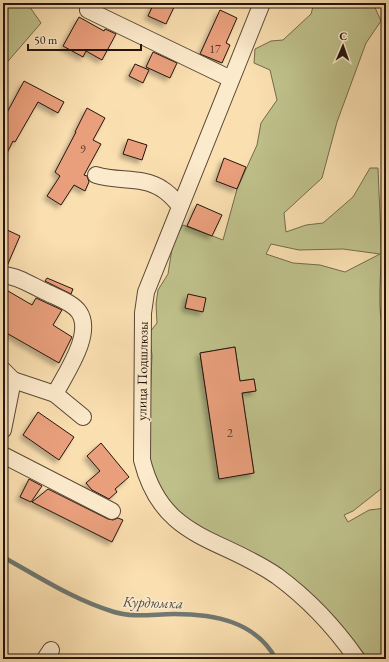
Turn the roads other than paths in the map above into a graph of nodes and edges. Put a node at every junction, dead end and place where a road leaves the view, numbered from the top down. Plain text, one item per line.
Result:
1 (262, 3) edge
2 (88, 10) dead end
3 (231, 79) junction
4 (96, 175) dead end
5 (180, 206) junction
6 (3, 275) edge
7 (8, 375) edge
8 (55, 394) junction
9 (83, 417) dead end
10 (3, 430) edge
11 (3, 456) edge
12 (112, 511) dead end
13 (357, 659) edge

1 - 3 street, улица Подшлюзы
2 - 3 street
3 - 5 street, улица Подшлюзы
4 - 5 street
5 - 13 street, улица Подшлюзы
6 - 8 street
7 - 8 street
7 - 10 street
8 - 9 street
11 - 12 street

